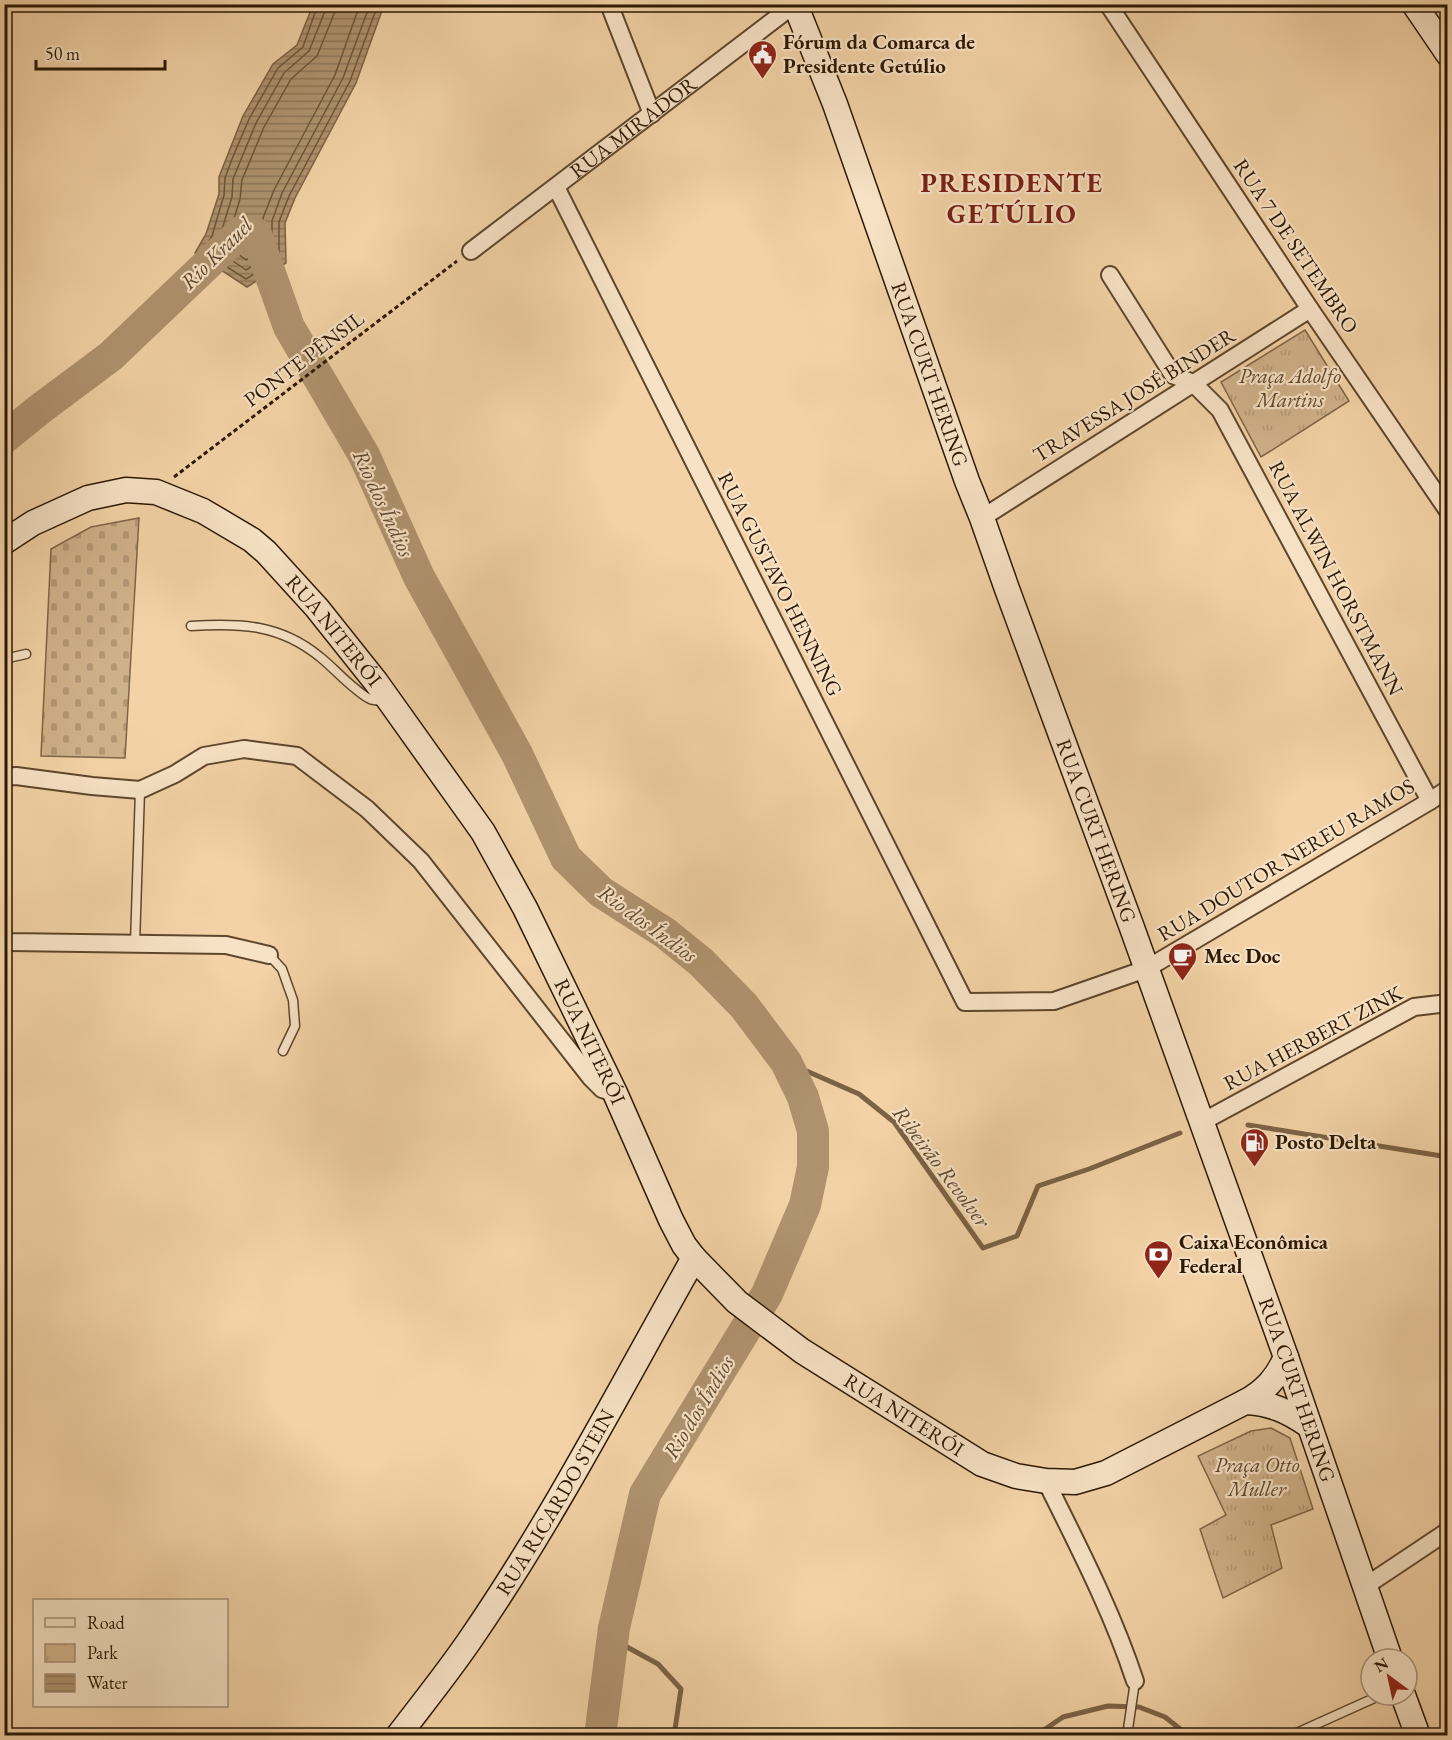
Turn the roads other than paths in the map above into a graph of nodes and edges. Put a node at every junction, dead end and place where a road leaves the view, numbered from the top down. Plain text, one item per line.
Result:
1 (609, 4) edge
2 (1108, 4) edge
3 (1414, 4) edge
4 (795, 5) edge
5 (1448, 54) edge
6 (652, 114) junction
7 (557, 186) junction
8 (471, 251) road end
9 (1110, 275) dead end
10 (1310, 309) junction
11 (1193, 383) junction
12 (1448, 511) edge
13 (982, 518) junction
14 (4, 542) edge
15 (191, 626) dead end
16 (26, 654) dead end
17 (4, 659) edge
18 (390, 702) junction
19 (4, 777) edge
20 (1448, 789) edge
21 (140, 790) junction
22 (1430, 801) junction
23 (4, 939) edge
24 (135, 944) junction
25 (269, 955) joint
26 (1146, 969) junction
27 (965, 1002) joint
28 (1448, 1003) edge
29 (283, 1051) dead end
30 (615, 1093) junction
31 (1202, 1122) junction
32 (694, 1258) junction
33 (1286, 1357) junction
34 (1245, 1402) junction
35 (1308, 1425) junction
36 (1046, 1480) junction
37 (1448, 1531) edge
38 (1364, 1587) junction
39 (1386, 1647) edge
40 (1135, 1681) joint
41 (1359, 1705) edge
42 (1407, 1707) edge
43 (1127, 1731) edge
44 (398, 1736) edge
45 (1290, 1736) edge
46 (1418, 1736) edge

1 - 6 street
2 - 10 street, RUA 7 DE SETEMBRO
3 - 5 main road
4 - 6 street, RUA MIRADOR
4 - 13 main road, RUA CURT HERING
6 - 7 street, RUA MIRADOR
7 - 8 street, RUA MIRADOR
7 - 27 street, RUA GUSTAVO HENNING
9 - 11 street, RUA ALWIN HORSTMANN
10 - 11 street, TRAVESSA JOSÉ BINDER
10 - 12 street, RUA 7 DE SETEMBRO
11 - 13 street, TRAVESSA JOSÉ BINDER
11 - 22 street, RUA ALWIN HORSTMANN
13 - 26 main road, RUA CURT HERING
14 - 18 main road, RUA NITERÓI
15 - 18 lane
16 - 17 lane
18 - 30 main road, RUA NITERÓI
19 - 21 street
20 - 22 street, RUA DOUTOR NEREU RAMOS
21 - 24 lane
21 - 30 street
22 - 26 street, RUA DOUTOR NEREU RAMOS
23 - 24 street
24 - 25 street
25 - 29 lane
26 - 27 street, RUA DOUTOR NEREU RAMOS
26 - 31 main road, RUA CURT HERING
28 - 31 street, RUA HERBERT ZINK
30 - 32 main road, RUA NITERÓI
31 - 33 main road, RUA CURT HERING
32 - 36 main road, RUA NITERÓI
32 - 44 main road, RUA RICARDO STEIN
33 - 34 main road, RUA NITERÓI
33 - 35 main road, RUA CURT HERING
34 - 35 main road
34 - 36 main road, RUA NITERÓI
35 - 38 main road, RUA CURT HERING
36 - 40 street
37 - 38 street
38 - 39 main road, RUA CURT HERING
40 - 43 lane
41 - 45 lane
42 - 46 main road

